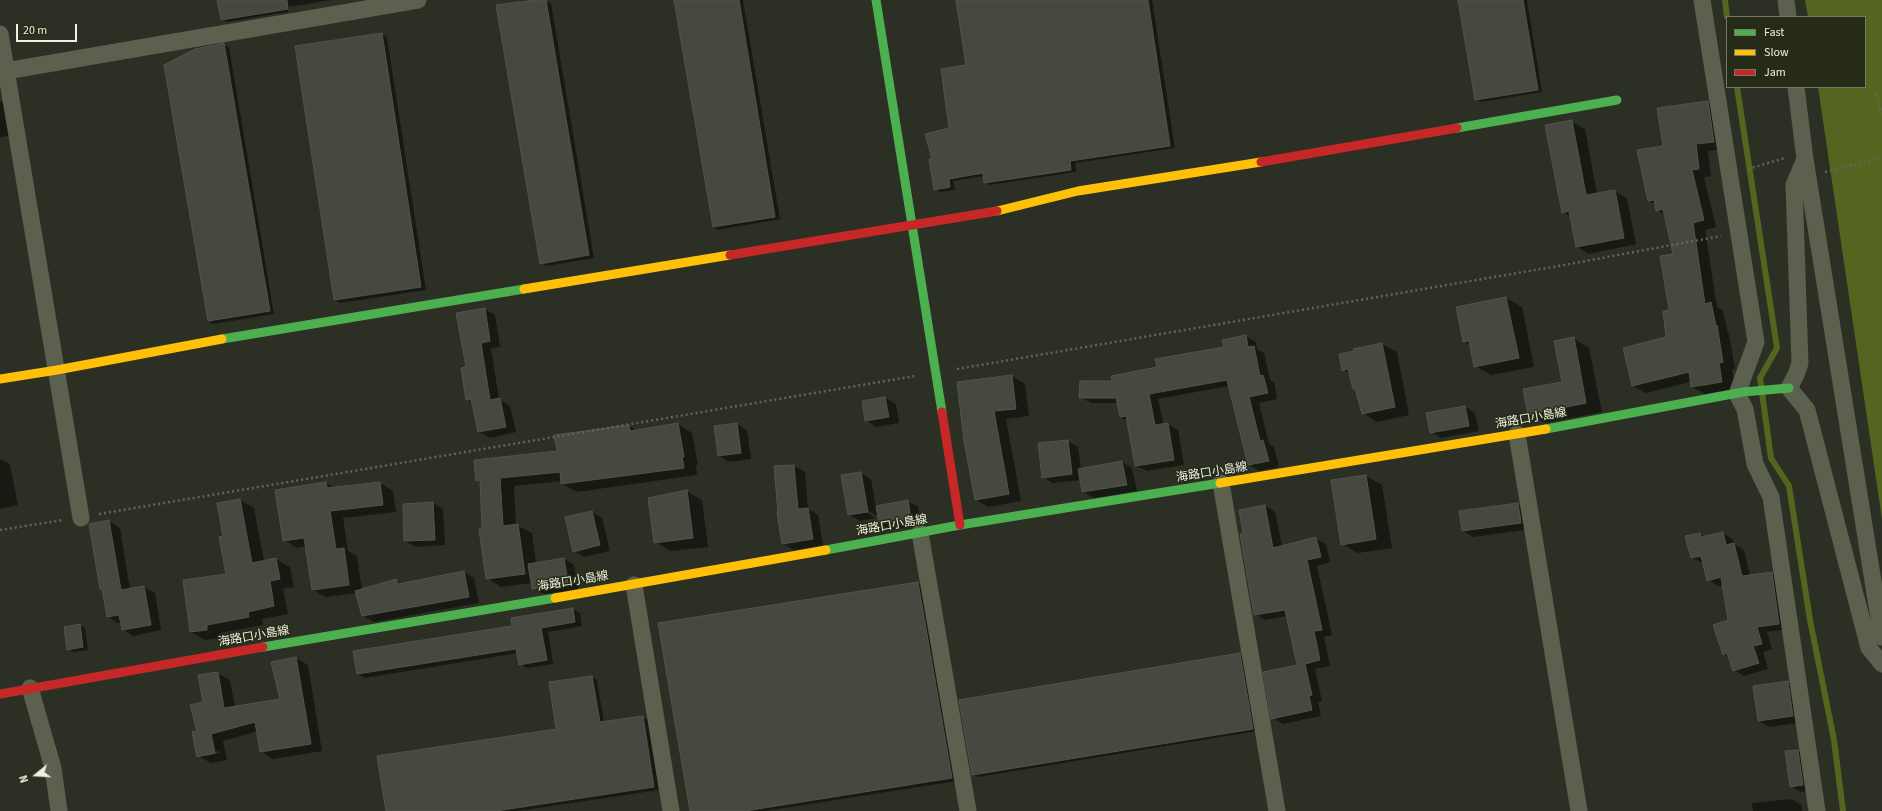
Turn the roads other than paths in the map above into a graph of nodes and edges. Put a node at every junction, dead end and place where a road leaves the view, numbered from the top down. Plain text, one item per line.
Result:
1 (418, 0) edge
2 (876, 0) edge
3 (1702, 0) edge
4 (1786, 0) edge
5 (1788, 16) edge
6 (0, 34) edge
7 (3, 71) edge
8 (1796, 88) edge
9 (1617, 100) dead end
10 (1804, 156) junction
11 (911, 226) junction
12 (57, 370) junction
13 (0, 379) edge
14 (1789, 388) junction
15 (1740, 393) junction
16 (1517, 434) junction
17 (1221, 484) junction
18 (81, 518) road end
19 (960, 526) junction
20 (920, 533) junction
21 (634, 584) junction
22 (1882, 637) edge
23 (1882, 664) edge
24 (30, 688) junction
25 (0, 694) edge
26 (59, 811) edge
27 (671, 811) edge
28 (968, 811) edge
29 (1277, 811) edge
30 (1579, 811) edge
31 (1817, 811) edge

1 - 7 street
2 - 11 street
3 - 15 street
4 - 5 street
6 - 7 street
7 - 12 street
8 - 10 street
9 - 11 street
10 - 14 street
10 - 22 street
11 - 12 street
11 - 19 street
12 - 13 street
12 - 18 street
14 - 15 street, 海路口小島線
14 - 23 street
15 - 16 street, 海路口小島線
15 - 31 street
16 - 17 street, 海路口小島線
16 - 30 street
17 - 19 street, 海路口小島線
17 - 29 street
19 - 20 street, 海路口小島線
20 - 21 street, 海路口小島線
20 - 28 street
21 - 24 street, 海路口小島線
21 - 27 street
24 - 25 street, 海路口小島線
24 - 26 street

